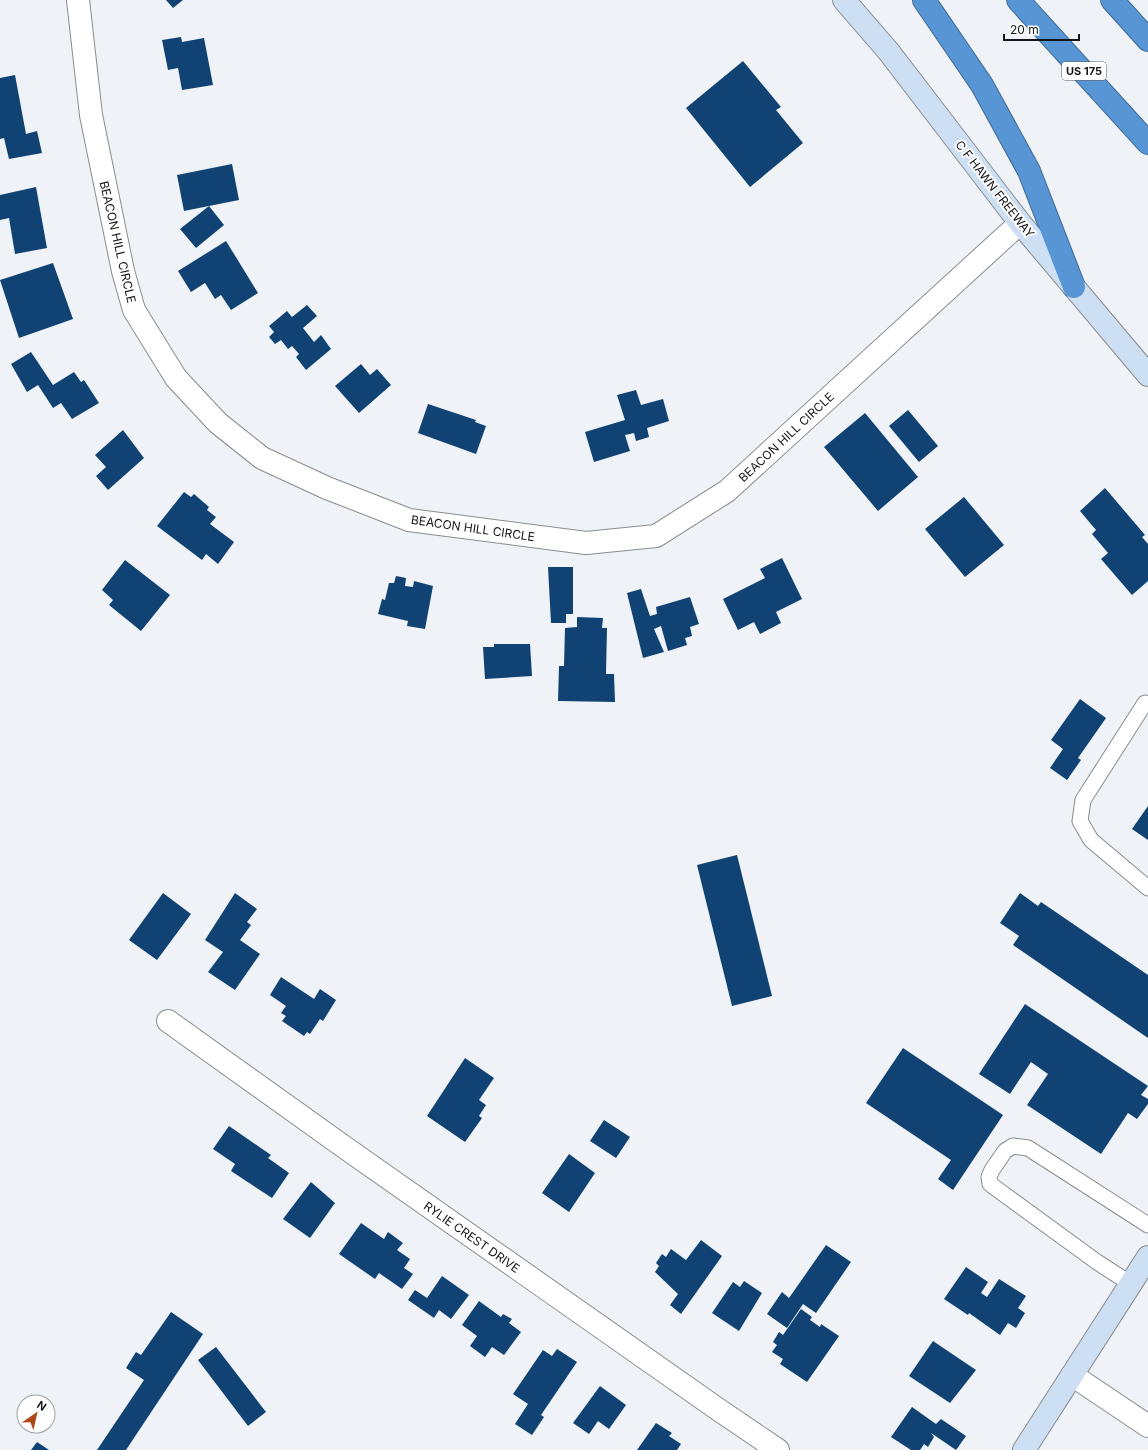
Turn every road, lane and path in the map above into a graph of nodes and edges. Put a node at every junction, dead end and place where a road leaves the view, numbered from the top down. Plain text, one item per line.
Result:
1 (78, 0) edge
2 (844, 0) edge
3 (924, 0) edge
4 (1018, 0) edge
5 (1112, 0) edge
6 (1148, 40) edge
7 (1148, 143) edge
8 (1020, 223) junction
9 (1074, 287) junction
10 (1148, 375) edge
11 (1147, 702) edge
12 (1148, 888) edge
13 (168, 1021) dead end
14 (1148, 1225) edge
15 (1148, 1257) edge
16 (1131, 1284) junction
17 (1072, 1375) junction
18 (1148, 1426) edge
19 (778, 1450) edge
20 (1024, 1450) edge

1 - 8 street, BEACON HILL CIRCLE
2 - 8 main road, C F HAWN FREEWAY
3 - 9 highway
4 - 7 highway, US 175
5 - 6 highway
8 - 9 main road, C F HAWN FREEWAY
9 - 10 main road, C F HAWN FREEWAY
11 - 12 lane
13 - 19 street, RYLIE CREST DRIVE
14 - 16 lane
15 - 16 main road
16 - 17 main road
17 - 18 street
17 - 20 main road

